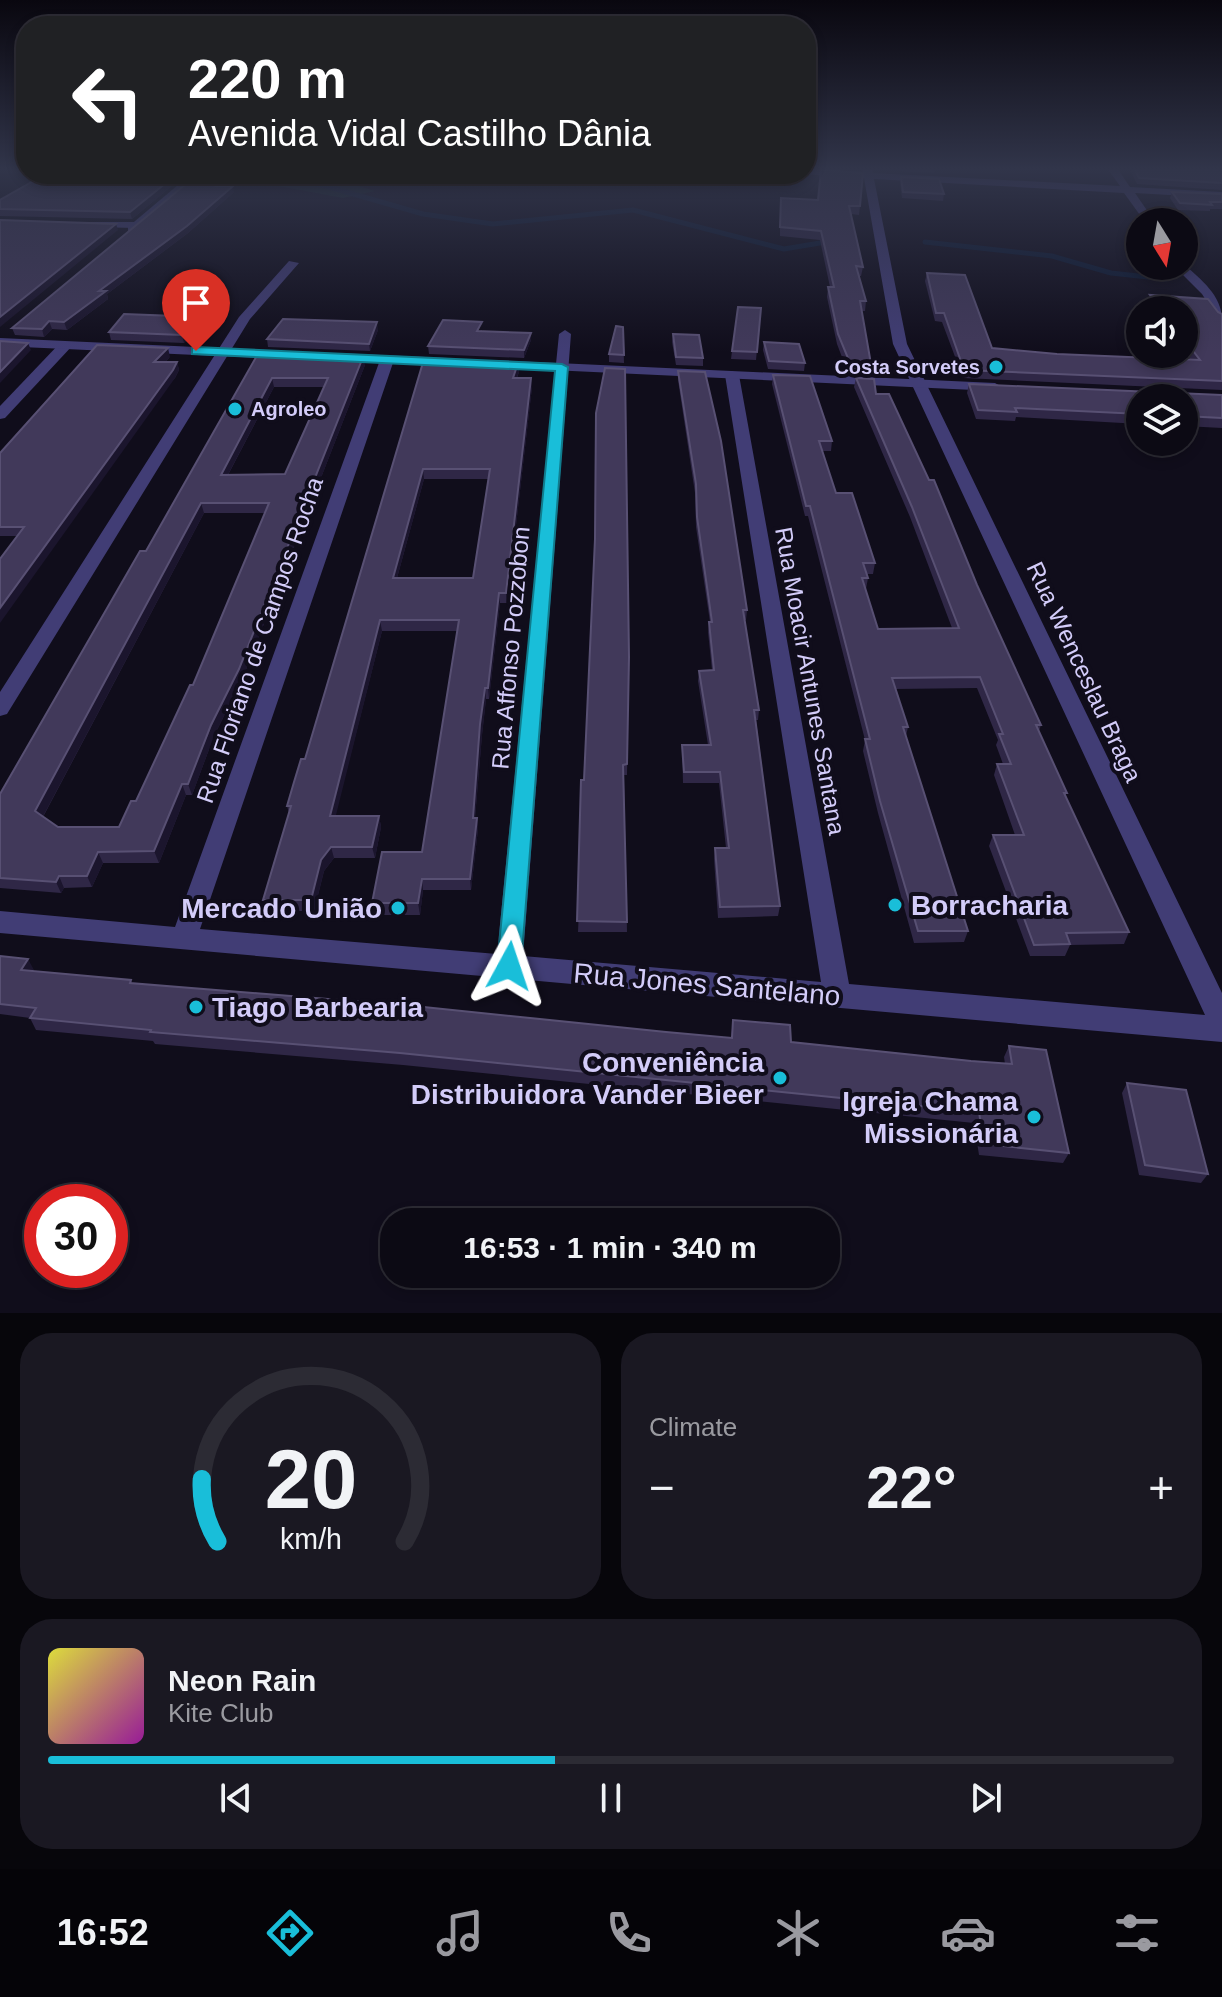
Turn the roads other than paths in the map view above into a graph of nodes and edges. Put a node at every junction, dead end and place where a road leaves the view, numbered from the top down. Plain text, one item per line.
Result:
1 (131, 229) edge
2 (878, 229) edge
3 (124, 235) edge
4 (293, 263) dead end
5 (1194, 280) edge
6 (1222, 316) edge
7 (565, 334) dead end
8 (3, 338) edge
9 (66, 345) junction
10 (223, 352) junction
11 (387, 360) junction
12 (562, 367) junction
13 (732, 375) junction
14 (918, 383) junction
15 (1017, 388) edge
16 (0, 415) edge
17 (0, 709) edge
18 (0, 922) edge
19 (184, 938) junction
20 (509, 966) junction
21 (837, 995) junction
22 (1222, 1022) edge
23 (1222, 1029) edge

1 - 3 street
2 - 14 street, Rua Wenceslau Braga
4 - 10 street
5 - 6 street
7 - 12 street, Rua Affonso Pozzobon
8 - 9 street
9 - 10 street
9 - 16 street
10 - 11 street
10 - 17 street
11 - 12 street
11 - 19 street, Rua Floriano de Campos Rocha
12 - 13 street
12 - 20 street, Rua Affonso Pozzobon
13 - 14 street
13 - 21 street, Rua Moacir Antunes Santana
14 - 15 street
14 - 22 street, Rua Wenceslau Braga
18 - 19 street, Rua Jones Santelano
19 - 20 street, Rua Jones Santelano
20 - 21 street, Rua Jones Santelano
21 - 23 street, Rua Jones Santelano

